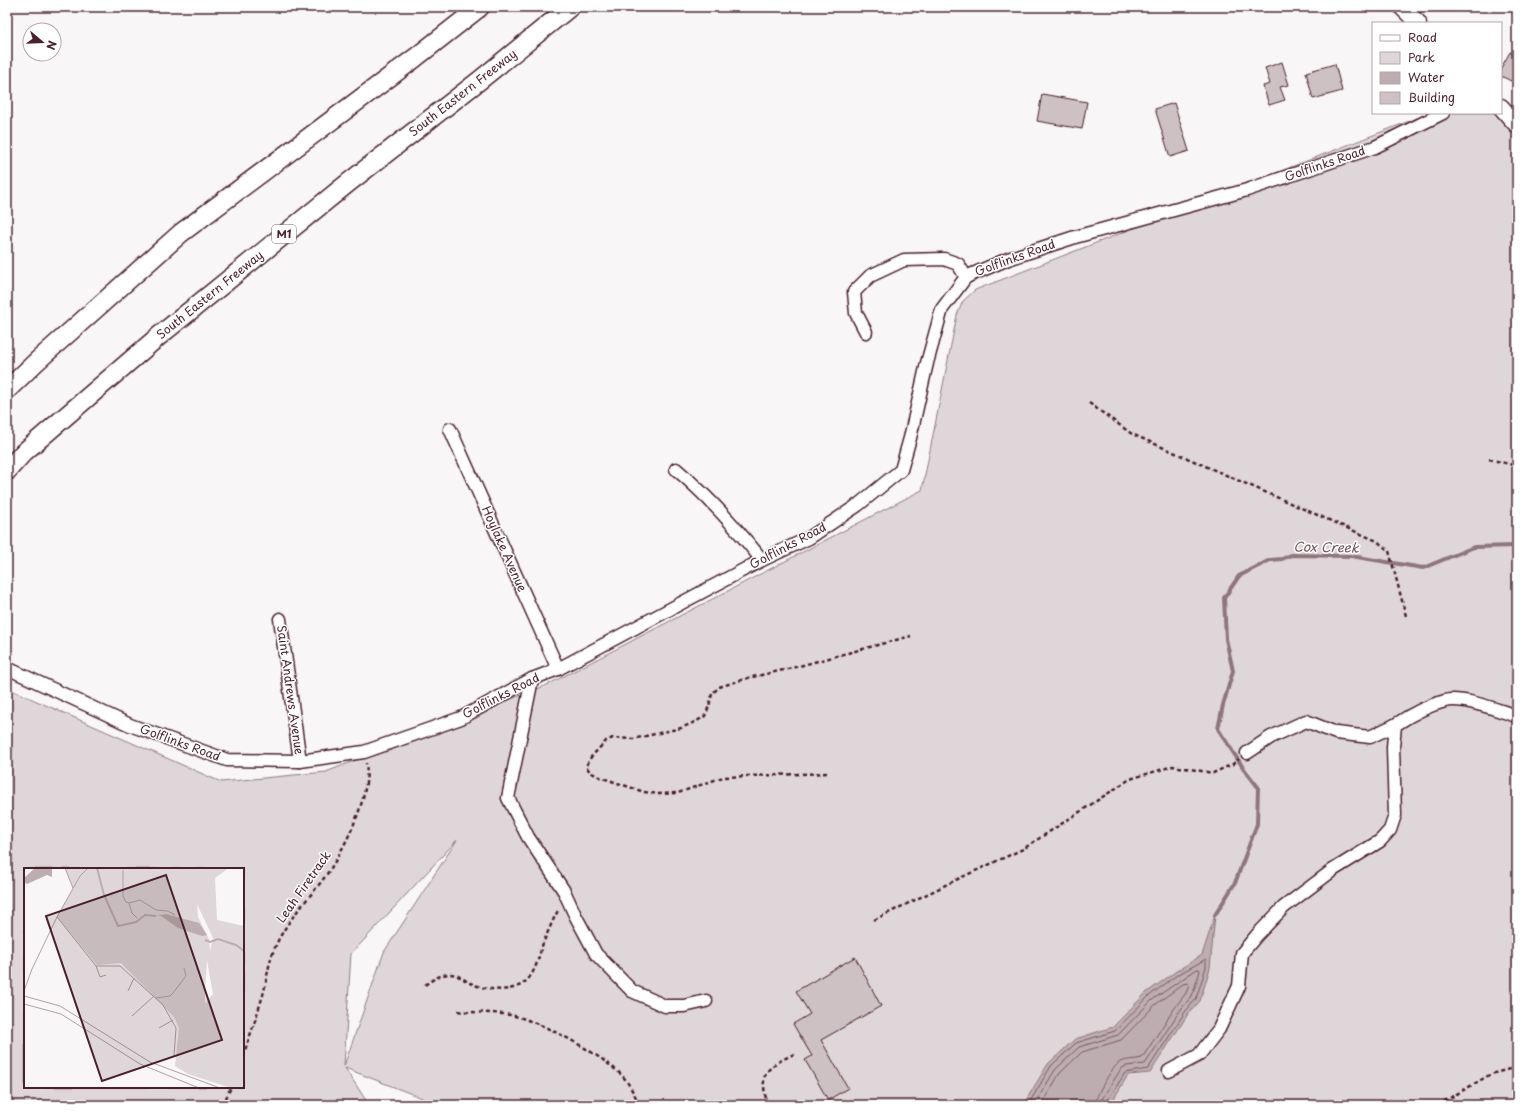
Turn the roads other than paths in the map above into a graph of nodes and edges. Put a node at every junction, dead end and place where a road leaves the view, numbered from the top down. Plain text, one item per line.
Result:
1 (480, 7) edge
2 (570, 7) edge
3 (1402, 7) edge
4 (1417, 22) edge
5 (1502, 109) edge
6 (1441, 114) edge
7 (1517, 125) edge
8 (966, 277) junction
9 (866, 332) dead end
10 (7, 390) edge
11 (450, 430) dead end
12 (676, 469) dead end
13 (7, 471) edge
14 (762, 560) junction
15 (280, 620) dead end
16 (7, 668) edge
17 (558, 669) junction
18 (532, 679) junction
19 (1517, 716) edge
20 (1395, 725) junction
21 (1247, 753) dead end
22 (300, 761) junction
23 (706, 1001) dead end
24 (1169, 1071) dead end

1 - 10 highway
2 - 13 highway, South Eastern Freeway / M1
3 - 4 main road
5 - 7 main road
6 - 8 street, Golflinks Road
8 - 9 street
8 - 14 street, Golflinks Road
11 - 17 street, Hoylake Avenue
12 - 14 street
14 - 17 street, Golflinks Road
15 - 22 street, Saint Andrews Avenue
16 - 22 street, Golflinks Road
17 - 18 street, Golflinks Road
18 - 22 street, Golflinks Road
18 - 23 street
19 - 20 street
20 - 21 street
20 - 24 street

